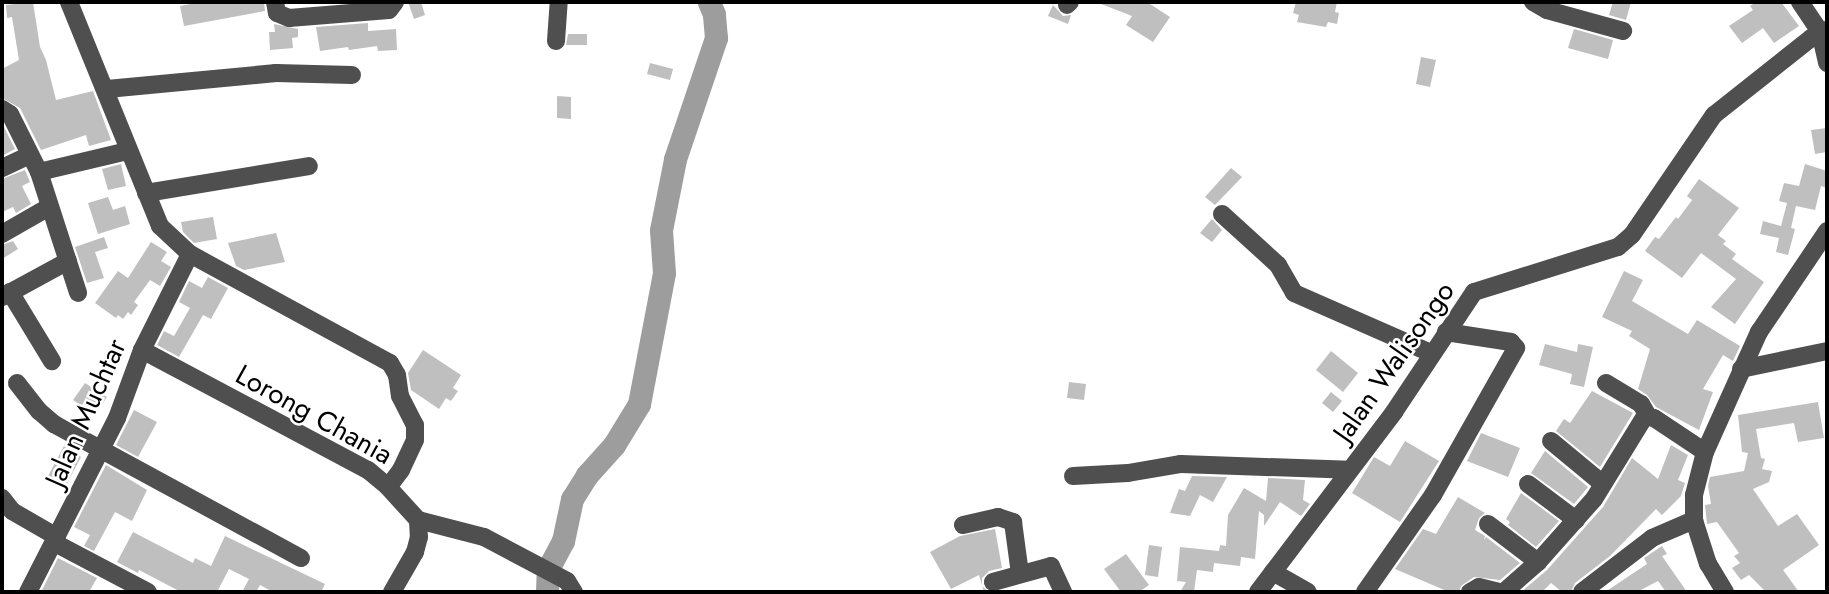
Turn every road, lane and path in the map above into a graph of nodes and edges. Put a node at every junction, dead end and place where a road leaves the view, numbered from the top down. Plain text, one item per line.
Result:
1 (69, 2) edge
2 (275, 2) edge
3 (395, 2) edge
4 (559, 2) edge
5 (1533, 2) edge
6 (1800, 2) edge
7 (1623, 31) dead end
8 (1824, 31) edge
9 (556, 41) dead end
10 (1827, 63) edge
11 (352, 75) dead end
12 (107, 89) junction
13 (2, 109) edge
14 (128, 151) junction
15 (30, 155) junction
16 (309, 166) dead end
17 (2, 168) edge
18 (39, 172) junction
19 (146, 194) junction
20 (49, 207) junction
21 (1222, 214) dead end
22 (1827, 230) edge
23 (2, 234) edge
24 (190, 254) junction
25 (68, 261) junction
26 (78, 293) dead end
27 (6, 294) edge
28 (1446, 332) junction
29 (142, 350) junction
30 (1827, 351) edge
31 (1431, 353) junction
32 (52, 361) dead end
33 (1741, 369) junction
34 (18, 383) dead end
35 (1606, 383) dead end
36 (1648, 416) junction
37 (1551, 442) dead end
38 (102, 450) junction
39 (1705, 452) junction
40 (1349, 470) junction
41 (1073, 476) dead end
42 (1528, 484) dead end
43 (1603, 484) junction
44 (388, 487) junction
45 (2, 498) edge
46 (418, 520) junction
47 (1576, 520) junction
48 (1694, 520) junction
49 (1488, 524) dead end
50 (964, 525) dead end
51 (56, 540) junction
52 (301, 558) dead end
53 (1538, 562) junction
54 (1273, 572) junction
55 (1020, 574) junction
56 (993, 582) dead end
57 (28, 592) edge
58 (148, 592) edge
59 (392, 592) edge
60 (574, 592) edge
61 (1063, 592) edge
62 (1258, 592) edge
63 (1308, 592) edge
64 (1365, 592) edge
65 (1470, 592) edge
66 (1502, 592) edge
67 (1582, 592) edge
68 (1725, 592) edge

1 - 12 street
2 - 3 street
4 - 9 street
5 - 7 street
6 - 8 street
8 - 10 street
8 - 28 street, Jalan Walisongo
11 - 12 street
12 - 14 street
13 - 15 street
14 - 18 street
14 - 19 street
15 - 17 street
15 - 18 street
16 - 19 street
18 - 20 street
19 - 24 street
20 - 23 street
20 - 25 street
21 - 31 street
22 - 33 street
24 - 29 street, Jalan Muchtar
24 - 44 street
25 - 26 street
25 - 27 street
27 - 32 street
28 - 31 street, Jalan Walisongo
28 - 64 street
29 - 38 street, Jalan Muchtar
29 - 44 street, Lorong Chania
30 - 33 street
31 - 40 street, Jalan Walisongo
33 - 39 street
34 - 38 street
35 - 36 street
36 - 39 street
36 - 43 street
37 - 43 street
38 - 51 street, Jalan Muchtar
38 - 52 street
39 - 48 street
40 - 41 street
40 - 54 street, Jalan Walisongo
42 - 47 street
43 - 47 street
44 - 46 street, Lorong Chania
45 - 51 street
46 - 59 street
46 - 60 street
47 - 53 street
48 - 67 street
48 - 68 street
49 - 53 street
50 - 55 street
51 - 57 street, Jalan Muchtar
51 - 58 street
53 - 66 street
54 - 62 street, Jalan Walisongo
54 - 63 street
55 - 56 street
55 - 61 street
65 - 66 street

